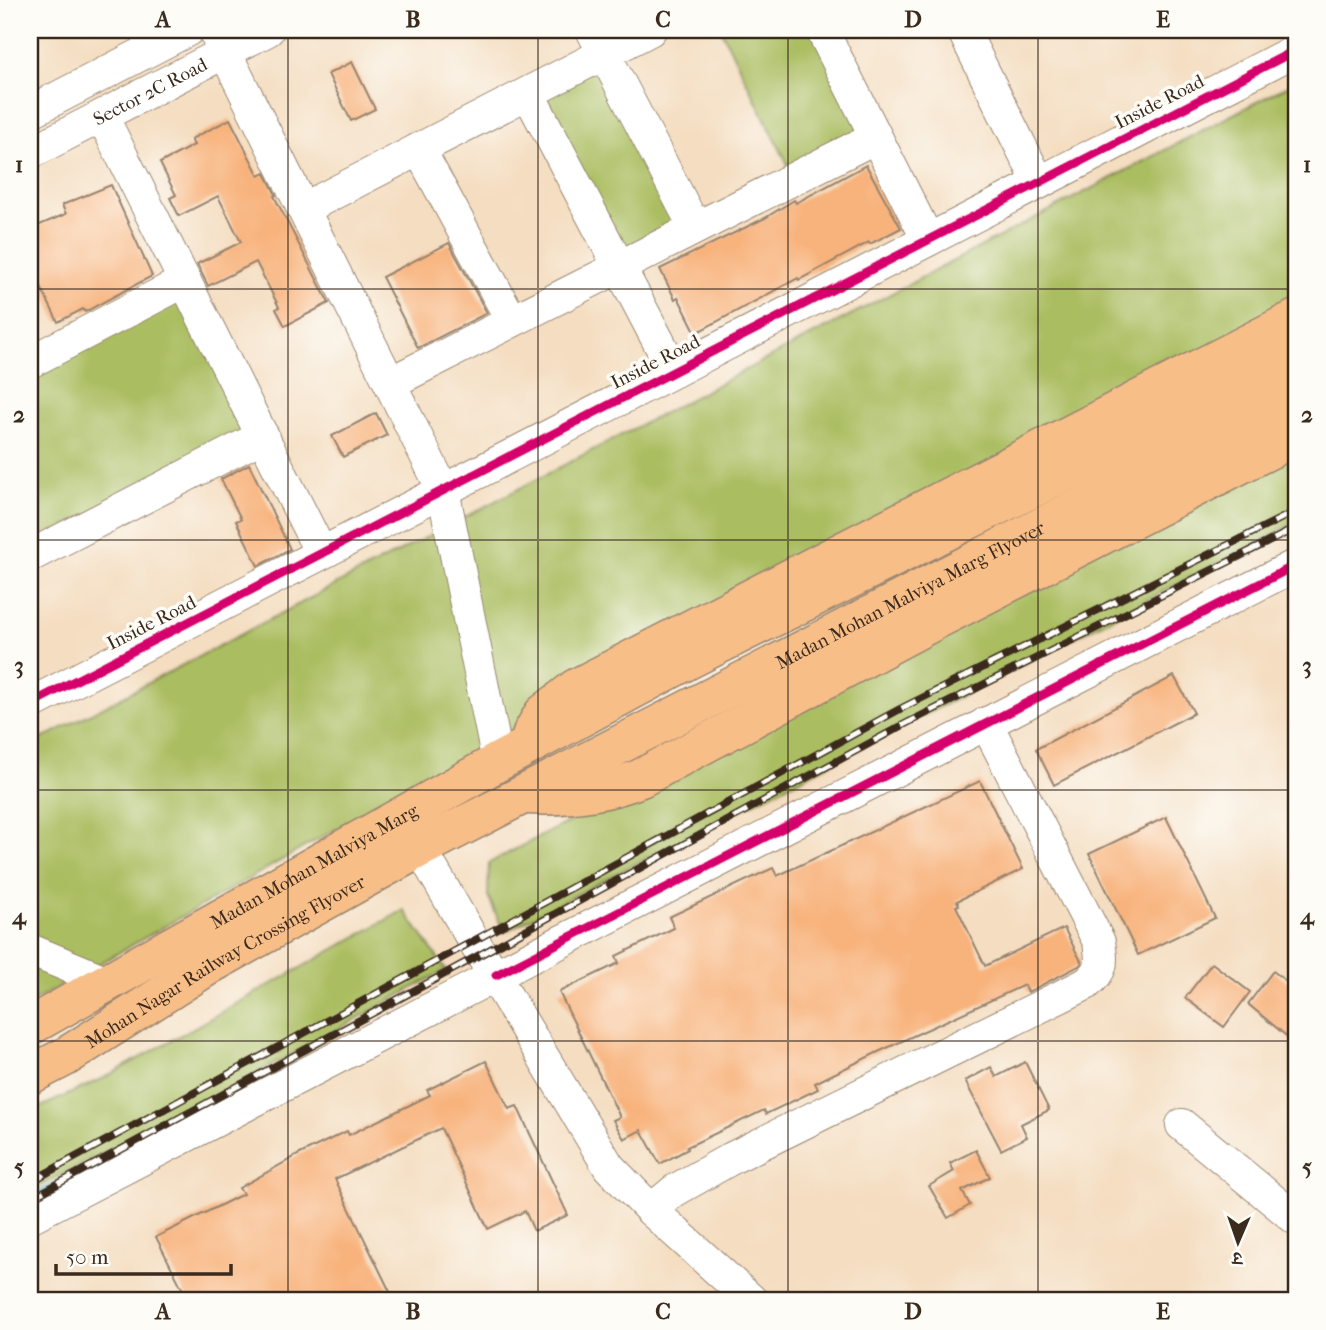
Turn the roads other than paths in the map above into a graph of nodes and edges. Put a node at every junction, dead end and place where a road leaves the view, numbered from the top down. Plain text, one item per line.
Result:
1 (188, 30) edge
2 (268, 30) edge
3 (650, 30) edge
4 (822, 30) edge
5 (963, 30) edge
6 (1293, 30) edge
7 (1296, 36) edge
8 (150, 39) edge
9 (219, 41) edge
10 (598, 42) edge
11 (1296, 50) edge
12 (528, 93) junction
13 (30, 111) edge
14 (102, 116) junction
15 (876, 136) junction
16 (419, 149) junction
17 (30, 153) edge
18 (1039, 183) junction
19 (303, 209) junction
20 (695, 228) junction
21 (928, 240) junction
22 (619, 267) junction
23 (185, 281) junction
24 (1296, 319) edge
25 (512, 321) junction
26 (1296, 357) edge
27 (30, 362) edge
28 (674, 371) junction
29 (390, 383) junction
30 (1296, 395) edge
31 (263, 436) junction
32 (1296, 436) edge
33 (443, 491) junction
34 (321, 553) junction
35 (30, 556) edge
36 (1296, 565) edge
37 (30, 704) edge
38 (986, 723) junction
39 (510, 756) junction
40 (521, 795) junction
41 (421, 848) junction
42 (30, 950) edge
43 (495, 973) junction
44 (107, 982) junction
45 (30, 1026) edge
46 (30, 1075) edge
47 (1182, 1125) dead end
48 (652, 1210) junction
49 (30, 1217) edge
50 (1296, 1219) edge
51 (751, 1300) edge

1 - 8 street, Sector 2C Road
2 - 9 street, Sector 2C Road
3 - 10 street
4 - 15 street
5 - 18 street
6 - 7 street
8 - 13 street, Sector 2C Road
9 - 14 street, Sector 2C Road
9 - 19 street
10 - 12 street
10 - 20 street
11 - 18 street, Inside Road
12 - 16 street
12 - 22 street
14 - 17 street, Sector 2C Road
14 - 23 street
15 - 20 street
15 - 21 street
16 - 19 street
16 - 25 street
18 - 21 street, Inside Road
19 - 29 street
20 - 22 street
21 - 28 street, Inside Road
22 - 25 street
22 - 28 street
23 - 27 street
23 - 31 street
24 - 39 main road
25 - 29 street
26 - 39 main road, Madan Mohan Malviya Marg Flyover
28 - 33 street, Inside Road
29 - 33 street
30 - 40 main road, Madan Mohan Malviya Marg Flyover
31 - 34 street
31 - 35 street
32 - 40 main road
33 - 34 street, Inside Road
33 - 39 street
34 - 37 street, Inside Road
36 - 38 street
38 - 43 street
38 - 48 street
39 - 44 main road, Madan Mohan Malviya Marg
40 - 41 main road, Madan Mohan Malviya Marg
41 - 43 street
41 - 46 main road, Mohan Nagar Railway Crossing Flyover
42 - 44 street
43 - 48 street
43 - 49 street
44 - 45 main road
47 - 50 street
48 - 51 street

